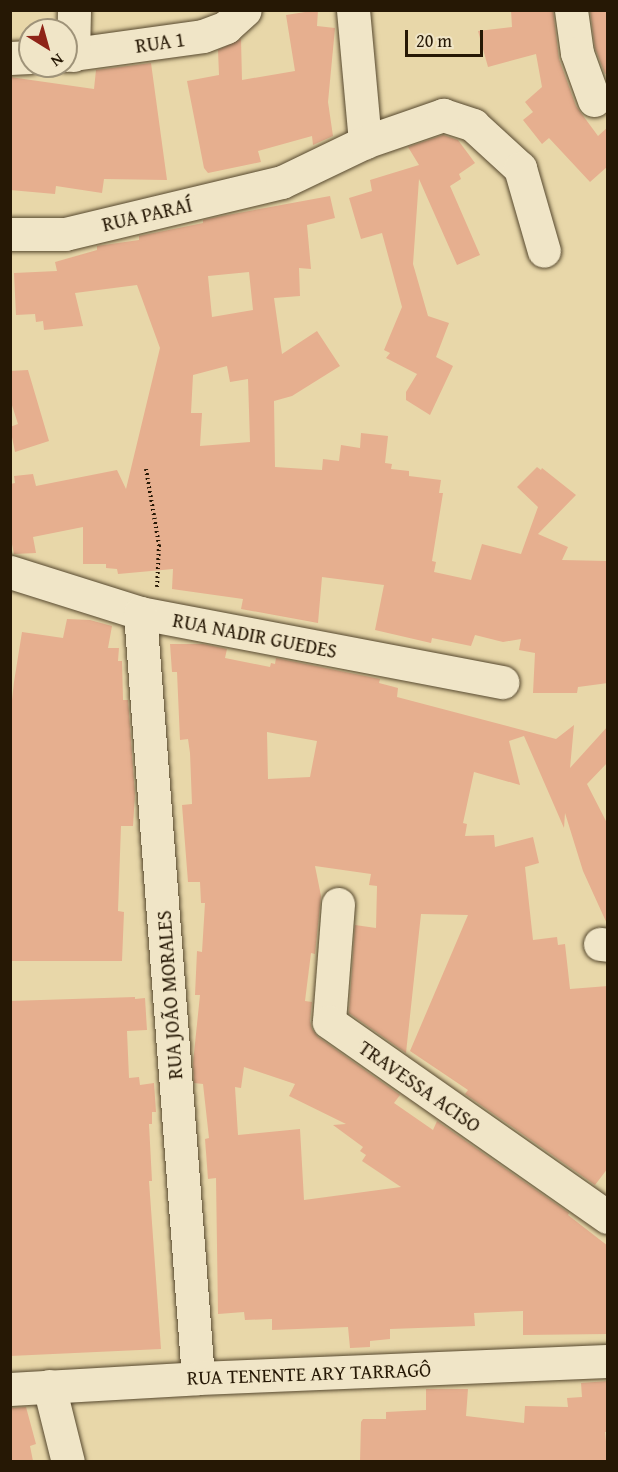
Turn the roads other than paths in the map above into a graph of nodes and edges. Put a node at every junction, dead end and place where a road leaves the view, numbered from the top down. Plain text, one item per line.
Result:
1 (246, 10) edge
2 (353, 10) edge
3 (571, 10) edge
4 (78, 54) edge
5 (594, 100) dead end
6 (365, 142) junction
7 (10, 234) edge
8 (544, 251) dead end
9 (10, 573) edge
10 (147, 614) junction
11 (503, 682) dead end
12 (338, 904) dead end
13 (608, 1217) edge
14 (608, 1361) edge
15 (198, 1378) junction
16 (49, 1386) junction
17 (10, 1389) edge
18 (68, 1461) edge

1 - 4 street, RUA 1
2 - 6 street
3 - 5 street
6 - 7 street, RUA PARAÍ
6 - 8 street, RUA PARAÍ
9 - 10 street, RUA NADIR GUEDES
10 - 11 street, RUA NADIR GUEDES
10 - 15 street, RUA JOÃO MORALES
12 - 13 street, TRAVESSA ACISO
14 - 15 street, RUA TENENTE ARY TARRAGÔ
15 - 16 street, RUA TENENTE ARY TARRAGÔ
16 - 17 street, RUA TENENTE ARY TARRAGÔ
16 - 18 street

